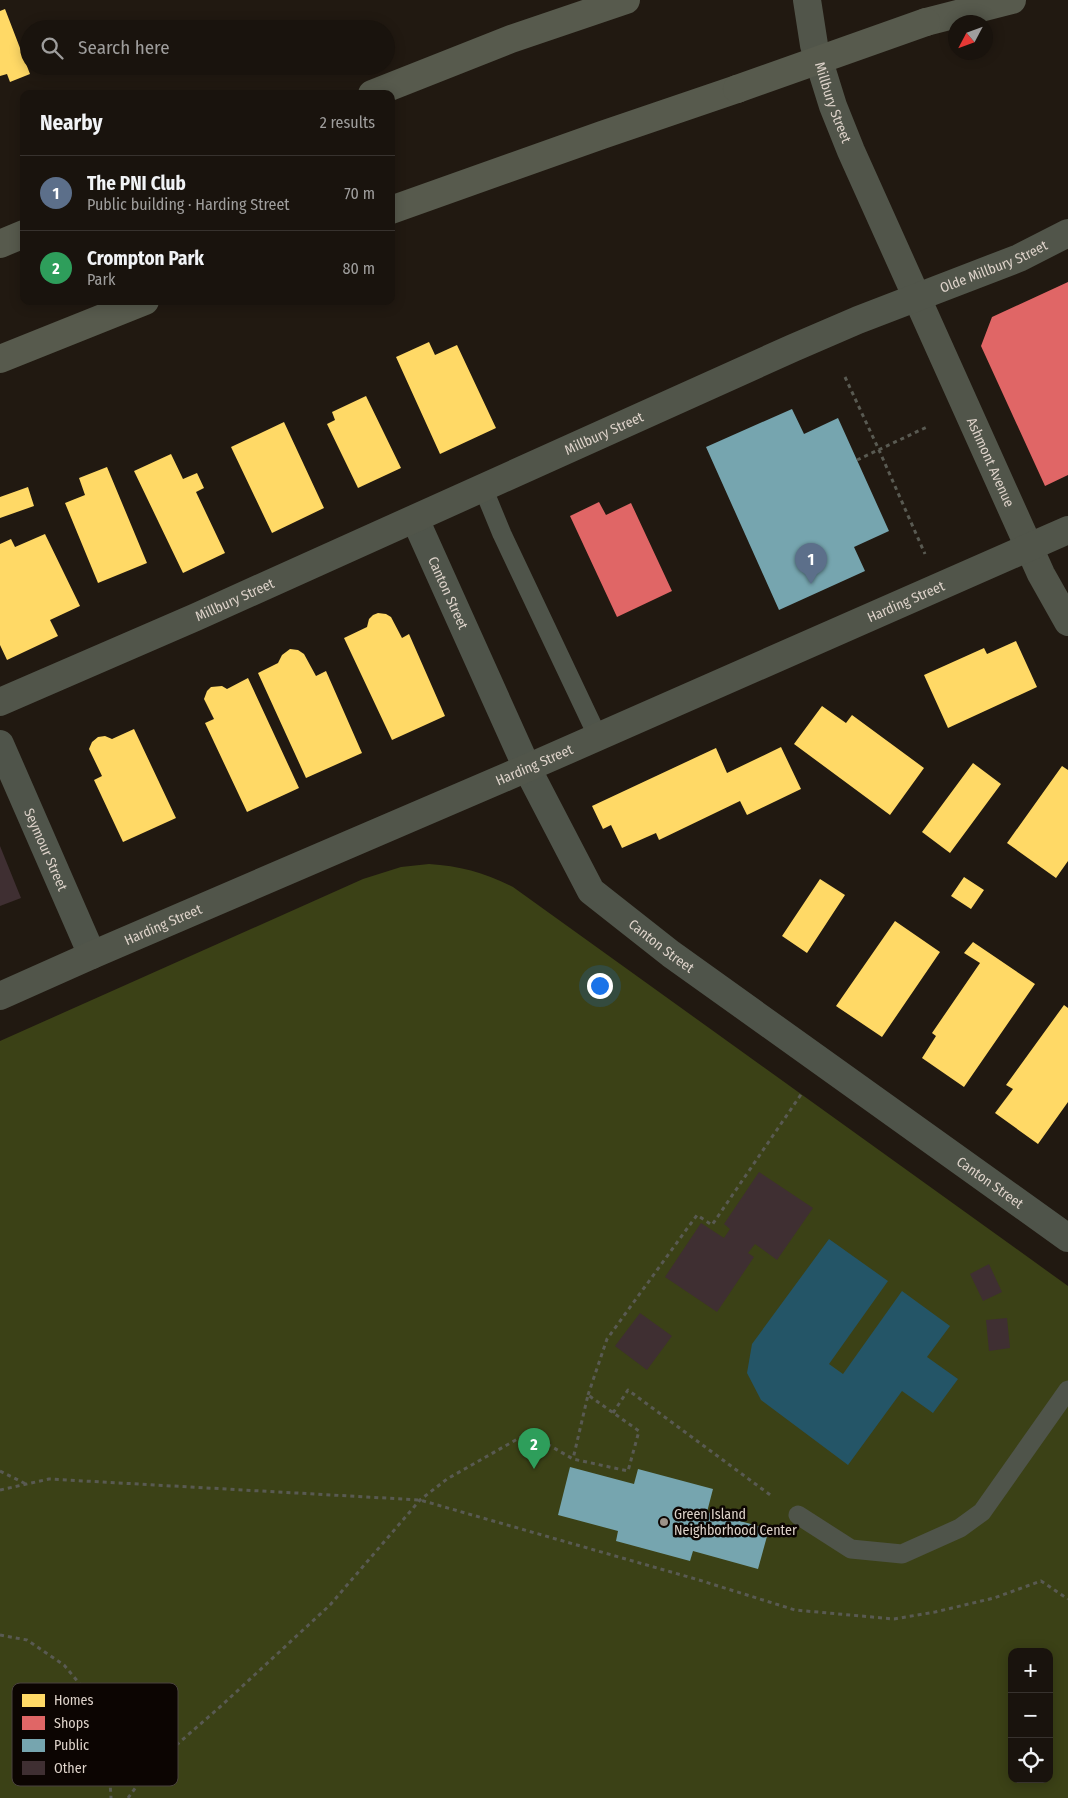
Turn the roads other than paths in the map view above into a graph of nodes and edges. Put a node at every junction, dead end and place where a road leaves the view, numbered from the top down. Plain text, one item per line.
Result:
1 (626, 0) edge
2 (807, 0) edge
3 (983, 0) edge
4 (1012, 0) edge
5 (926, 22) junction
6 (382, 90) edge
7 (395, 209) edge
8 (1068, 233) edge
9 (20, 236) edge
10 (0, 244) edge
11 (918, 298) junction
12 (135, 305) edge
13 (0, 359) edge
14 (483, 488) junction
15 (415, 519) junction
16 (1068, 530) edge
17 (1029, 547) junction
18 (1068, 622) edge
19 (0, 702) edge
20 (598, 737) junction
21 (0, 744) edge
22 (527, 768) junction
23 (92, 955) junction
24 (0, 996) edge
25 (1068, 1238) edge
26 (1068, 1390) edge
27 (798, 1515) road end

1 - 6 highway
2 - 11 main road, Millbury Street
3 - 5 highway
4 - 5 highway
5 - 7 highway, bridge
8 - 11 main road, Olde Millbury Street
9 - 10 highway
11 - 14 main road, Millbury Street
11 - 17 main road, Ashmont Avenue
12 - 13 highway
14 - 15 main road, Millbury Street
14 - 20 lane
15 - 19 main road, Millbury Street
15 - 22 street, Canton Street
16 - 17 main road, Harding Street
17 - 18 main road, Ashmont Avenue
17 - 20 main road, Harding Street
20 - 22 main road, Harding Street
21 - 23 street, Seymour Street
22 - 23 main road, Harding Street
22 - 25 street, Canton Street
23 - 24 main road, Harding Street
26 - 27 lane

